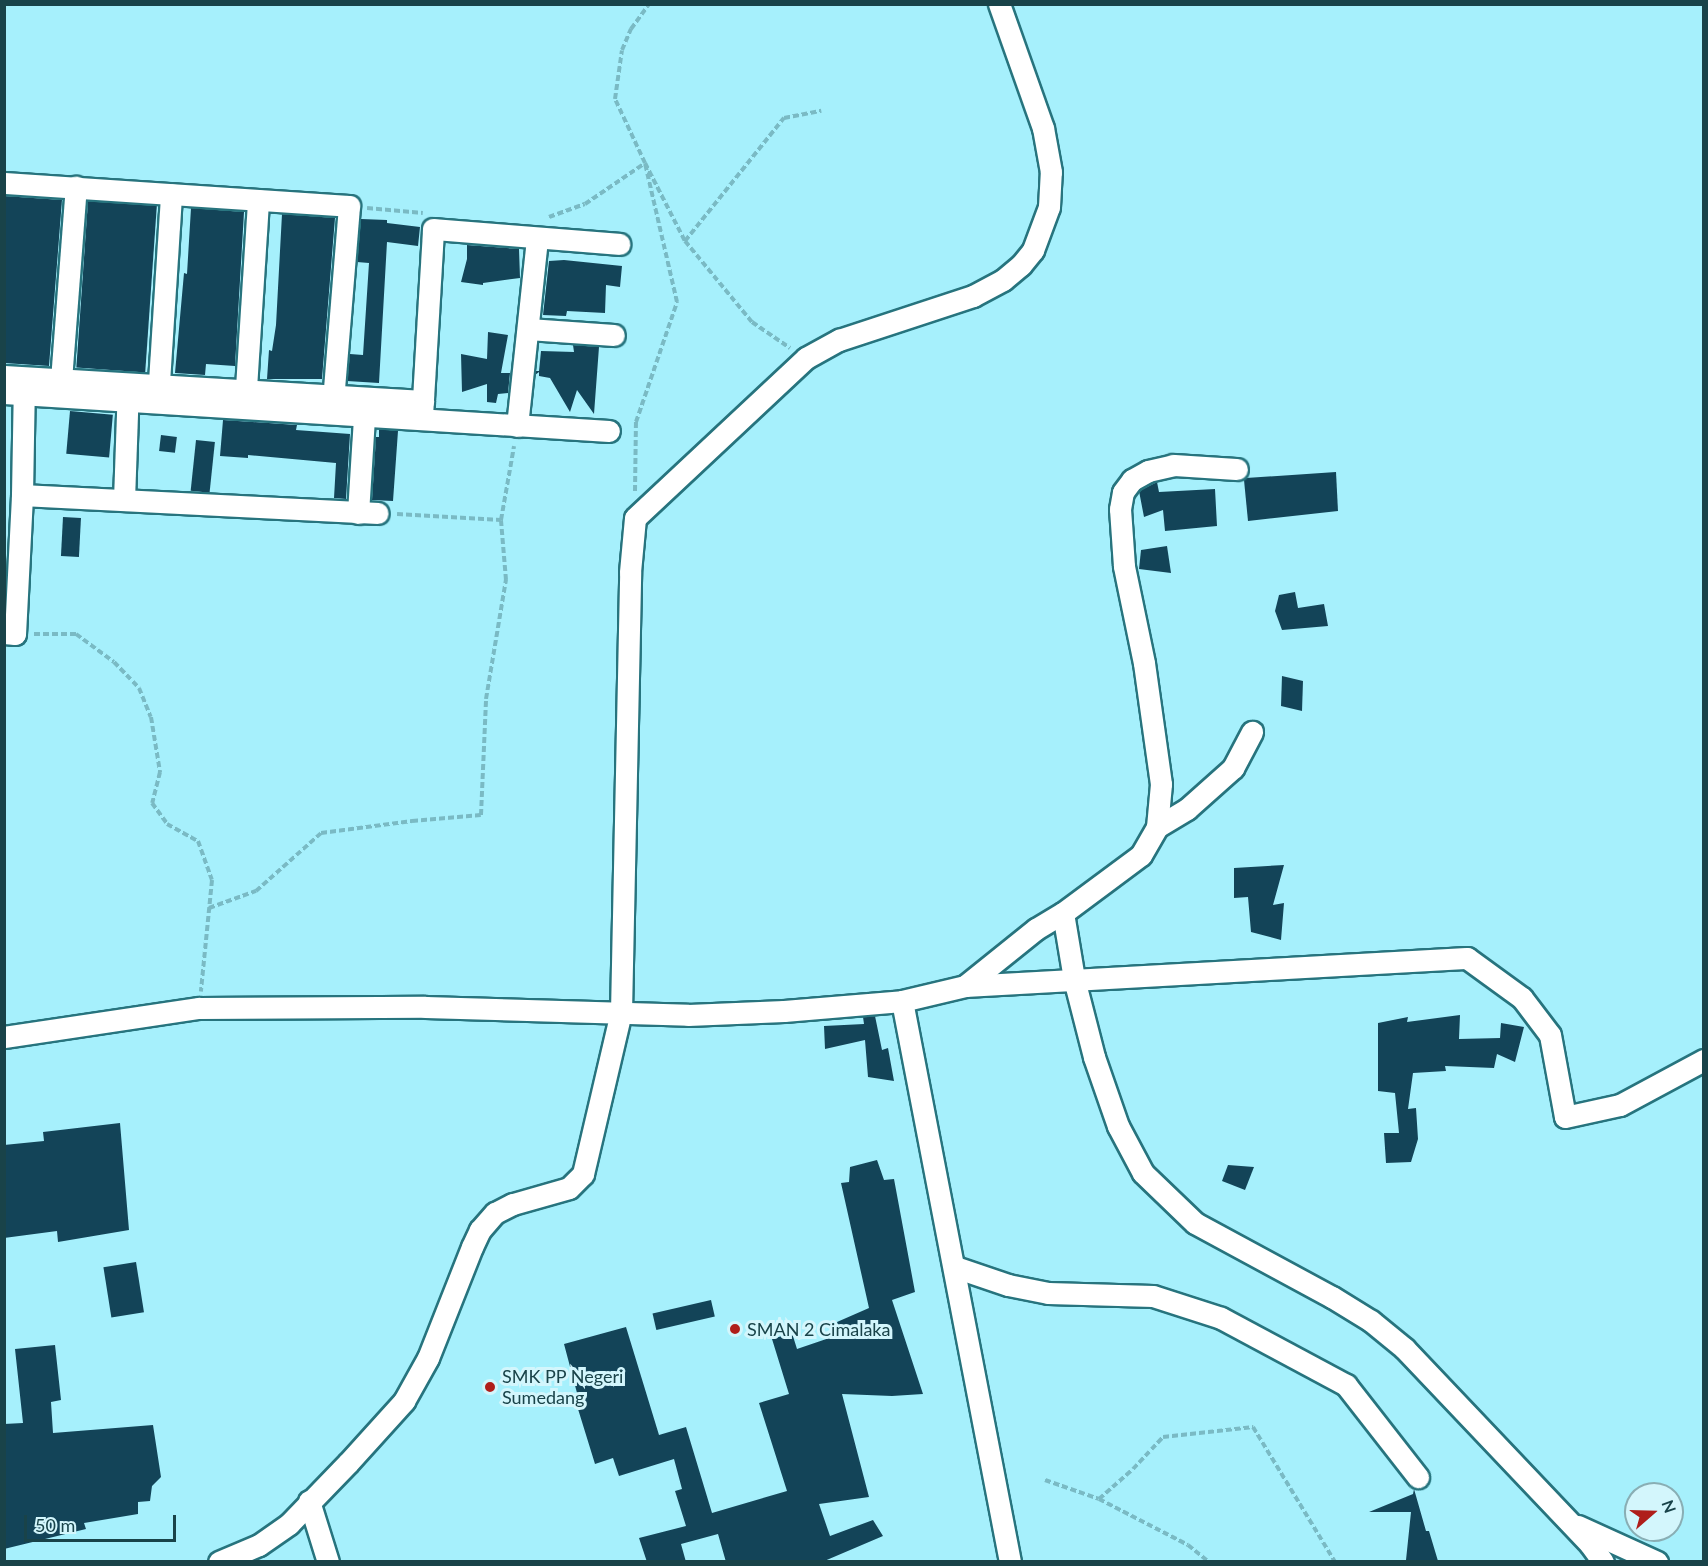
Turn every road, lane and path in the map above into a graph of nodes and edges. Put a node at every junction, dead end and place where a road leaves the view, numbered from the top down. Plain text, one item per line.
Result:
1 (649, 4) edge
2 (999, 4) edge
3 (821, 111) dead end
4 (645, 163) junction
5 (4, 183) edge
6 (76, 188) junction
7 (171, 194) junction
8 (258, 200) junction
9 (349, 206) junction
10 (427, 213) dead end
11 (546, 218) dead end
12 (537, 240) junction
13 (685, 242) junction
14 (619, 244) dead end
15 (528, 329) junction
16 (614, 335) dead end
17 (806, 358) junction
18 (14, 385) edge
19 (61, 388) junction
20 (128, 392) junction
21 (158, 394) junction
22 (245, 399) junction
23 (332, 403) junction
24 (371, 403) junction
25 (423, 410) junction
26 (517, 426) junction
27 (609, 430) dead end
28 (1237, 469) dead end
29 (22, 495) junction
30 (124, 500) junction
31 (368, 513) junction
32 (635, 518) junction
33 (501, 520) junction
34 (10, 633) edge
35 (1252, 732) dead end
36 (1157, 827) junction
37 (209, 908) junction
38 (1063, 913) junction
39 (1074, 979) junction
40 (965, 986) junction
41 (902, 1001) junction
42 (199, 1008) junction
43 (621, 1012) junction
44 (4, 1037) edge
45 (1704, 1060) edge
46 (955, 1267) junction
47 (1418, 1477) dead end
48 (1045, 1480) dead end
49 (1099, 1498) junction
50 (309, 1501) junction
51 (1567, 1520) junction
52 (219, 1562) edge
53 (328, 1562) edge
54 (1010, 1562) edge
55 (1209, 1562) edge
56 (1335, 1562) edge
57 (1603, 1562) edge
58 (1657, 1562) edge

1 - 4 path
2 - 17 street
3 - 13 path
4 - 11 path
4 - 13 path
4 - 32 path
5 - 6 street
6 - 7 street
6 - 19 street
7 - 8 street
7 - 21 street
8 - 9 street
8 - 22 street
9 - 10 path
9 - 23 street
12 - 14 street
12 - 15 street
12 - 25 street
13 - 17 path
15 - 16 street
15 - 26 street
17 - 32 street
18 - 19 street
18 - 29 street
19 - 20 street
20 - 21 street
20 - 30 street
21 - 22 street
22 - 23 street
23 - 24 street
24 - 25 street
24 - 31 street
25 - 26 street
26 - 27 street
26 - 33 path
28 - 36 street
29 - 30 street
29 - 34 street
30 - 31 street
31 - 33 path
32 - 43 street
33 - 37 path
34 - 37 path
35 - 36 street
36 - 38 street
37 - 42 path
38 - 39 street
38 - 40 street
39 - 40 street
39 - 45 street
39 - 51 street
40 - 41 street
41 - 43 street
41 - 46 street
42 - 43 street
42 - 44 street
43 - 50 street
46 - 47 street
46 - 54 street
48 - 49 path
49 - 55 path
49 - 56 path
50 - 52 street
50 - 53 street
51 - 57 street
51 - 58 street

